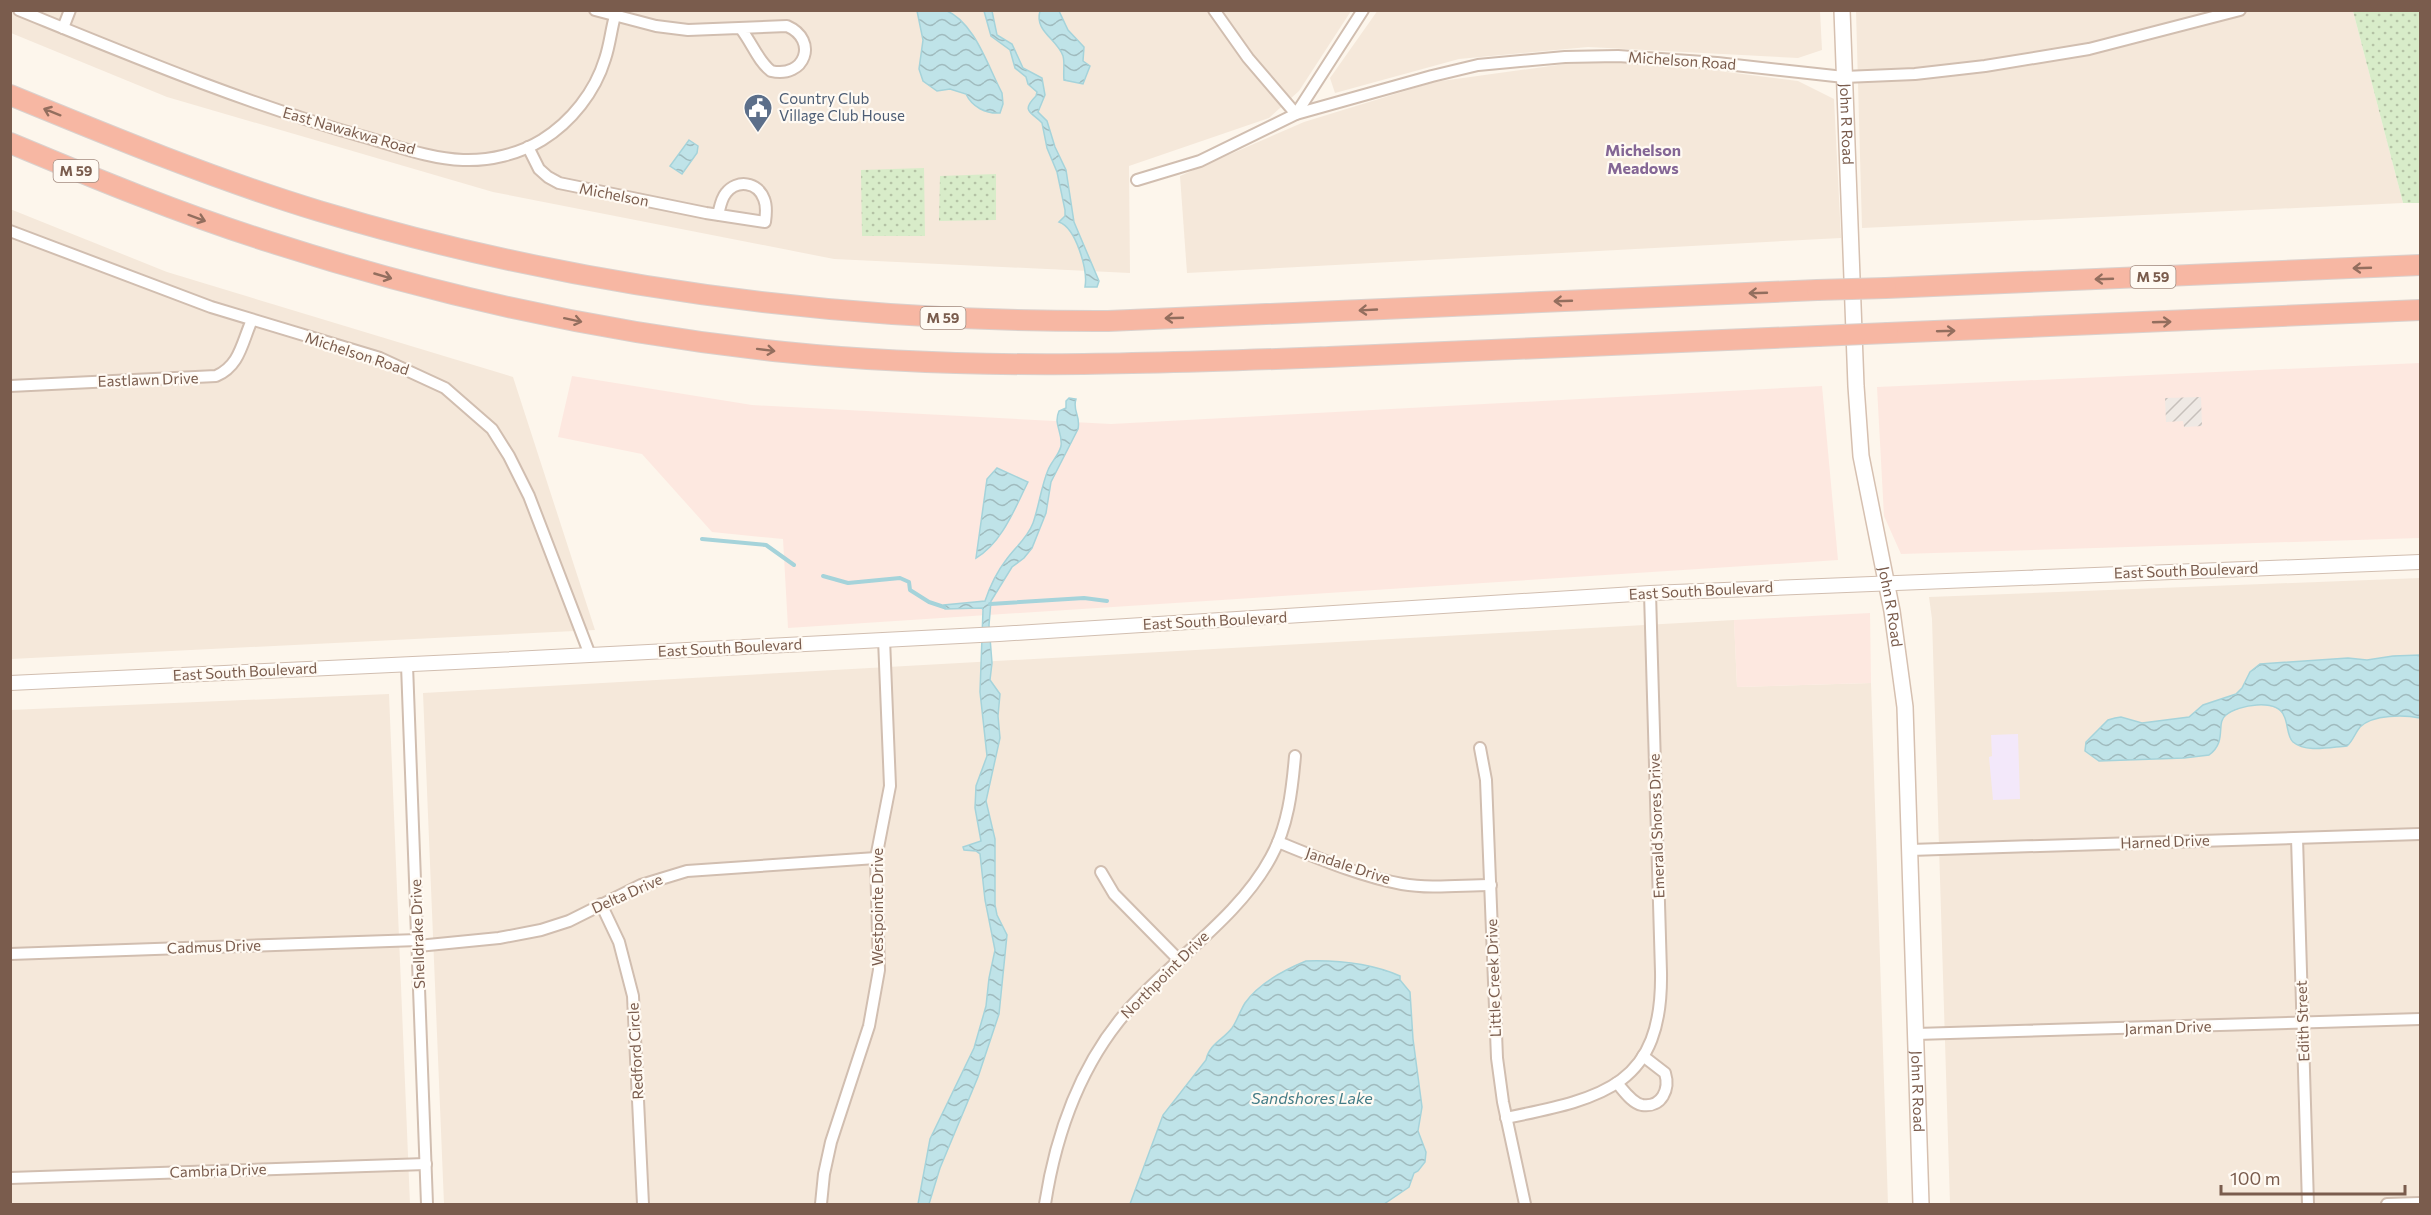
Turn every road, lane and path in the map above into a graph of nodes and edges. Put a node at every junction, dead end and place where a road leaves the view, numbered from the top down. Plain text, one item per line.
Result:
1 (20, 10) edge
2 (70, 10) edge
3 (596, 10) edge
4 (1214, 10) edge
5 (1363, 10) edge
6 (1842, 10) edge
7 (2240, 10) edge
8 (615, 16) junction
9 (63, 28) junction
10 (741, 29) junction
11 (1844, 77) junction
12 (10, 95) edge
13 (1296, 114) junction
14 (10, 143) edge
15 (528, 147) junction
16 (1137, 180) dead end
17 (718, 215) junction
18 (10, 231) edge
19 (2421, 265) edge
20 (2421, 310) edge
21 (252, 320) junction
22 (10, 386) edge
23 (2421, 562) edge
24 (1886, 583) junction
25 (1650, 593) junction
26 (884, 639) junction
27 (590, 655) junction
28 (407, 664) junction
29 (10, 683) edge
30 (1480, 748) dead end
31 (1295, 756) dead end
32 (2421, 834) edge
33 (2297, 838) junction
34 (1278, 842) junction
35 (1910, 850) junction
36 (876, 858) junction
37 (1101, 872) dead end
38 (1491, 885) junction
39 (601, 904) junction
40 (418, 943) junction
41 (10, 954) edge
42 (1178, 959) junction
43 (2421, 1019) edge
44 (2303, 1023) junction
45 (1916, 1034) junction
46 (1643, 1056) junction
47 (1617, 1083) junction
48 (1506, 1118) junction
49 (426, 1164) junction
50 (10, 1178) edge
51 (2421, 1203) edge
52 (427, 1204) edge
53 (643, 1204) edge
54 (821, 1204) edge
55 (1045, 1204) edge
56 (1525, 1204) edge
57 (1921, 1204) edge
58 (2308, 1204) edge
59 (2387, 1204) edge

1 - 9 street, East Nawakwa Road
2 - 9 street
3 - 8 street
4 - 13 street
5 - 13 street
6 - 11 main road, John R Road
7 - 11 street, Michelson Road
8 - 10 street
8 - 15 street, East Nawakwa Road
9 - 15 street, East Nawakwa Road
10 - 10 street
11 - 13 street, Michelson Road
11 - 24 main road, John R Road
19 -> 12 highway, M 59, bridge
13 - 16 street, Michelson Road
14 -> 20 highway, M 59, bridge
15 - 17 street, Michelson
17 - 17 street, Michelson
18 - 21 street, Michelson Road
21 - 22 street, Eastlawn Drive
21 - 27 street, Michelson Road
23 - 24 street, East South Boulevard
24 - 25 street, East South Boulevard
24 - 35 main road, John R Road
25 - 26 street, East South Boulevard
25 - 46 street, Emerald Shores Drive
26 - 27 street, East South Boulevard
26 - 36 street, Westpointe Drive
27 - 28 street, East South Boulevard
28 - 29 street, East South Boulevard
28 - 40 street, Shelldrake Drive
30 - 38 street, Little Creek Drive
31 - 34 street, Northpoint Drive
32 - 33 street, Harned Drive
33 - 35 street, Harned Drive
33 - 44 street, Edith Street
34 - 38 street, Jandale Drive
34 - 42 street, Northpoint Drive
35 - 45 main road, John R Road
36 - 39 street, Delta Drive
36 - 54 street, Westpointe Drive
37 - 42 street
38 - 48 street, Little Creek Drive
39 - 40 street, Delta Drive
39 - 53 street, Redford Circle
40 - 41 street, Cadmus Drive
40 - 49 street, Shelldrake Drive
42 - 55 street, Northpoint Drive
43 - 44 street, Jarman Drive
44 - 45 street, Jarman Drive
44 - 58 street, Edith Street
45 - 57 main road, John R Road
46 - 47 street, Emerald Shores Drive
46 - 47 street
47 - 48 street, Emerald Shores Drive
48 - 56 street, Little Creek Drive
49 - 50 street, Cambria Drive
49 - 52 street, Shelldrake Drive
51 - 59 street

